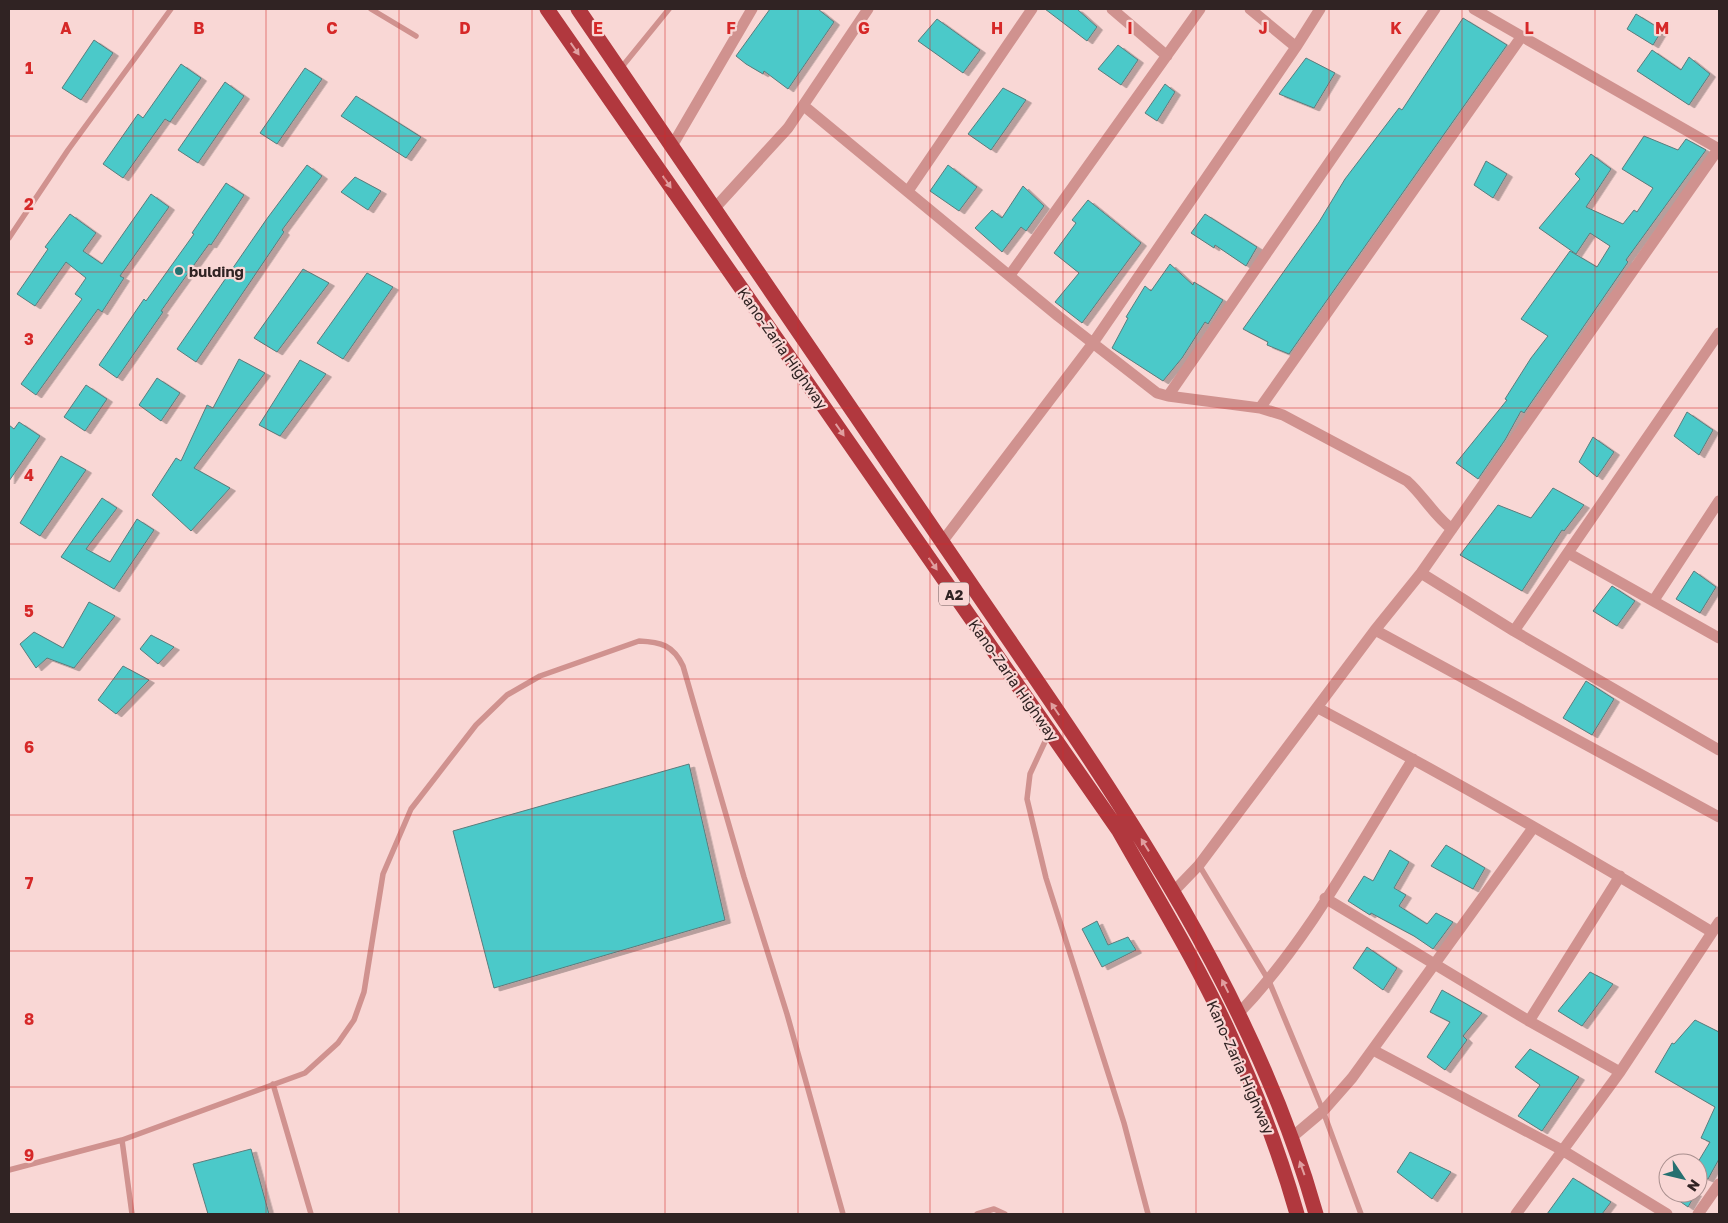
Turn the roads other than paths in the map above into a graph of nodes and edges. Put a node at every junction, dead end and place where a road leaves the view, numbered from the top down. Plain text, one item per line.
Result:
1 (171, 9) edge
2 (371, 9) edge
3 (547, 9) edge
4 (578, 9) edge
5 (669, 9) edge
6 (752, 9) edge
7 (868, 9) edge
8 (1032, 9) edge
9 (1112, 9) edge
10 (1200, 9) edge
11 (1250, 9) edge
12 (1320, 9) edge
13 (1435, 9) edge
14 (1474, 9) edge
15 (416, 36) dead end
16 (1522, 36) junction
17 (1296, 47) junction
18 (1167, 56) junction
19 (619, 69) junction
20 (804, 106) junction
21 (672, 146) junction
22 (1719, 149) edge
23 (908, 191) junction
24 (714, 209) junction
25 (9, 238) edge
26 (1010, 276) junction
27 (1719, 333) edge
28 (1092, 343) junction
29 (1168, 396) junction
30 (1260, 408) junction
31 (1719, 501) edge
32 (1452, 529) junction
33 (942, 542) junction
34 (1568, 553) junction
35 (1421, 573) junction
36 (1654, 600) junction
37 (1375, 630) junction
38 (1514, 631) junction
39 (1719, 638) edge
40 (1318, 708) junction
41 (1050, 732) junction
42 (1719, 750) edge
43 (1413, 759) junction
44 (1719, 817) edge
45 (1533, 828) junction
46 (1199, 865) junction
47 (1620, 876) junction
48 (1174, 891) junction
49 (1325, 898) junction
50 (1719, 922) edge
51 (1712, 932) junction
52 (1434, 964) junction
53 (1269, 982) junction
54 (1238, 1013) junction
55 (1529, 1020) junction
56 (1372, 1050) junction
57 (1620, 1072) junction
58 (272, 1084) junction
59 (1323, 1111) junction
60 (1291, 1138) junction
61 (122, 1140) junction
62 (1562, 1150) junction
63 (9, 1170) edge
64 (1719, 1184) edge
65 (132, 1214) edge
66 (311, 1214) edge
67 (843, 1214) edge
68 (977, 1214) edge
69 (1005, 1214) edge
70 (1148, 1214) edge
71 (1297, 1214) edge
72 (1316, 1214) edge
73 (1360, 1214) edge
74 (1516, 1214) edge
75 (1667, 1214) edge
76 (1698, 1214) edge

1 - 25 lane
2 - 15 lane
3 -> 41 highway, Kano-Zaria Highway / A2
4 - 19 highway, Kano-Zaria Highway / A2
5 - 19 lane
6 - 21 street
7 - 20 street
8 - 23 street
9 - 18 street
10 - 18 street
11 - 17 street
12 - 17 street
13 - 29 street
14 - 16 street
16 - 22 street
16 - 30 street
17 - 28 street
18 - 26 street
19 - 21 highway, Kano-Zaria Highway / A2
20 - 23 street
20 - 24 street
21 - 24 highway, Kano-Zaria Highway / A2
22 - 32 street
23 - 26 street
24 - 33 highway, Kano-Zaria Highway / A2
26 - 28 street
27 - 34 street
28 - 29 street
28 - 33 street
29 - 30 street
30 - 32 street
31 - 36 street
32 - 35 street
48 -> 33 highway, Kano-Zaria Highway / A2
34 - 36 street
34 - 38 street
35 - 37 street
35 - 38 street
36 - 39 street
37 - 40 street
37 - 44 street
38 - 42 street
40 - 43 street
40 - 46 street
41 - 70 lane
41 - 71 highway, Kano-Zaria Highway / A2
43 - 45 street
43 - 49 street
45 - 47 street
45 - 52 street
46 - 48 street
46 - 53 lane
47 - 51 street
47 - 55 street
54 -> 48 highway, Kano-Zaria Highway / A2
49 - 52 street
49 - 53 street
50 - 51 street
51 - 57 street
52 - 55 street
52 - 56 street
53 - 54 street
53 - 59 lane
54 - 60 highway, Kano-Zaria Highway / A2
55 - 57 street
56 - 59 street
56 - 62 street
57 - 62 street
58 - 61 lane
58 - 66 lane
58 - 67 lane
59 - 60 street
59 - 73 lane
72 -> 60 highway, Kano-Zaria Highway / A2
61 - 63 lane
61 - 65 lane
62 - 74 street
62 - 75 street
64 - 76 street
68 - 69 lane

